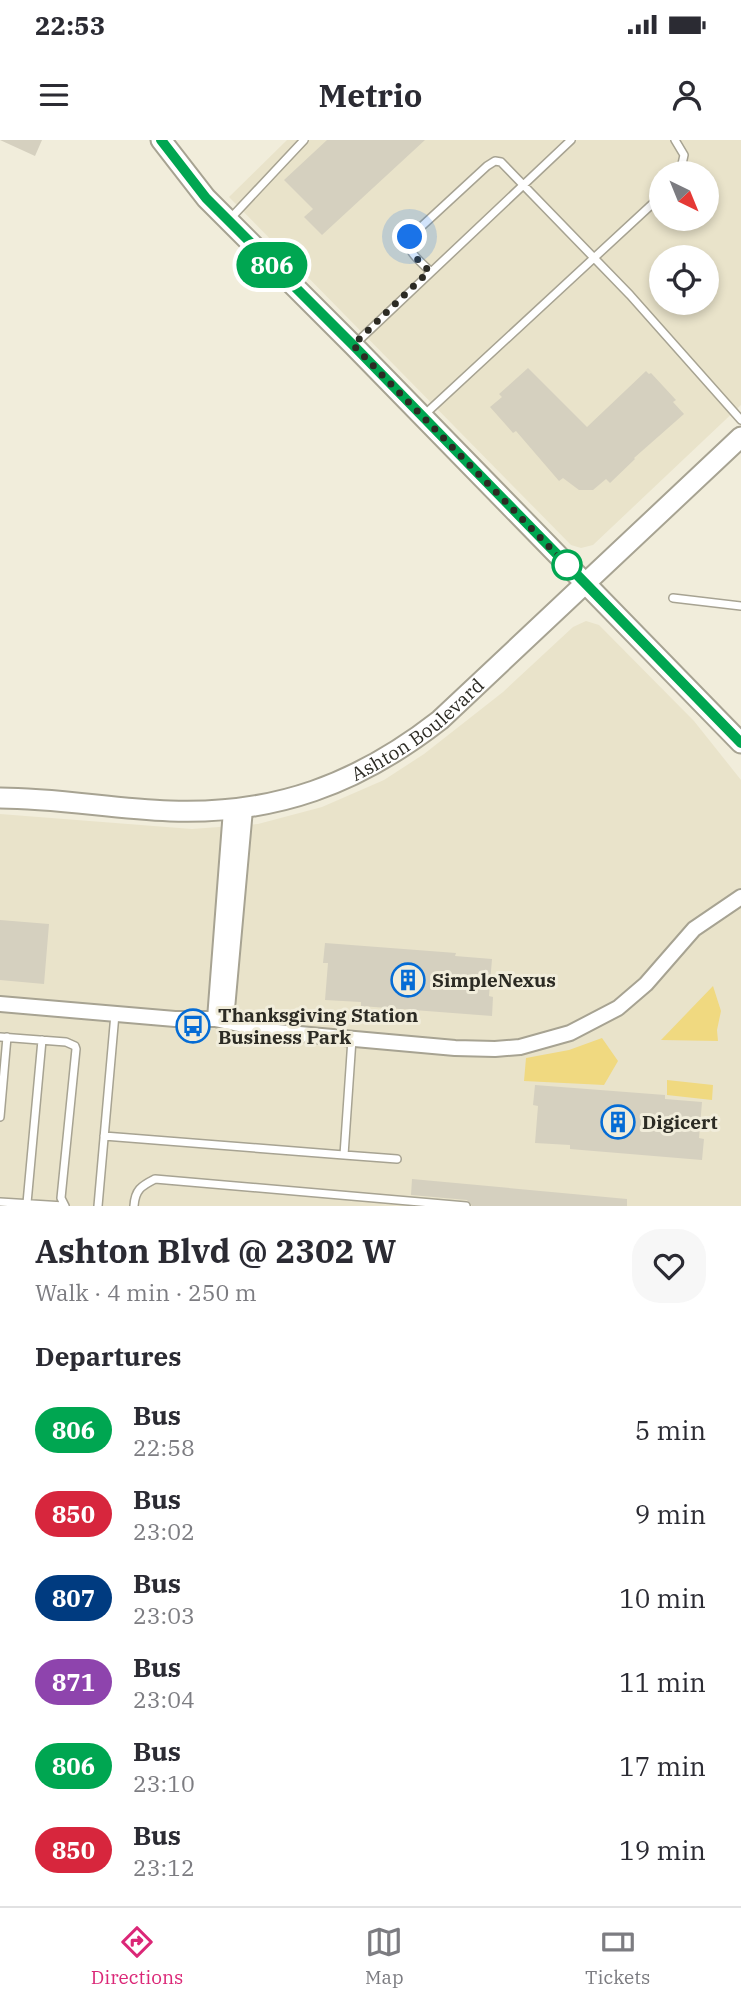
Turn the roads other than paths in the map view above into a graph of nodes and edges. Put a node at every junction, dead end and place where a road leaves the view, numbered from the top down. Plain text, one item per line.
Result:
1 (161, 140) edge
2 (304, 140) edge
3 (571, 140) edge
4 (675, 140) edge
5 (683, 161) edge
6 (523, 184) junction
7 (649, 207) edge
8 (228, 221) junction
9 (594, 258) junction
10 (429, 271) junction
11 (353, 345) junction
12 (423, 416) junction
13 (741, 420) edge
14 (741, 437) edge
15 (586, 584) junction
16 (673, 598) dead end
17 (741, 606) edge
18 (741, 743) edge
19 (0, 798) edge
20 (238, 810) junction
21 (741, 897) edge
22 (0, 1004) edge
23 (115, 1014) junction
24 (221, 1020) junction
25 (3, 1037) edge
26 (352, 1038) junction
27 (42, 1040) junction
28 (0, 1117) edge
29 (104, 1136) junction
30 (344, 1155) junction
31 (397, 1159) dead end
32 (0, 1202) edge
33 (27, 1203) junction
34 (65, 1206) edge
35 (98, 1206) edge
36 (134, 1206) edge
37 (466, 1206) edge

1 - 8 street
2 - 8 lane
3 - 6 lane
4 - 5 lane
6 - 9 lane
6 - 10 lane
6 - 10 lane
7 - 9 lane
8 - 11 street
9 - 12 lane
9 - 13 lane
10 - 11 lane
11 - 12 street
12 - 15 street
14 - 15 street, Ashton Boulevard
15 - 18 street
15 - 20 street, Ashton Boulevard
16 - 17 lane
19 - 20 street, Ashton Boulevard
20 - 24 street
21 - 26 street
22 - 23 street
23 - 24 street
23 - 29 lane
24 - 26 street
25 - 27 lane
25 - 28 lane
26 - 30 lane
27 - 33 lane
27 - 34 lane
29 - 30 lane
29 - 35 lane
30 - 31 lane
32 - 33 lane
33 - 34 lane
36 - 37 lane

